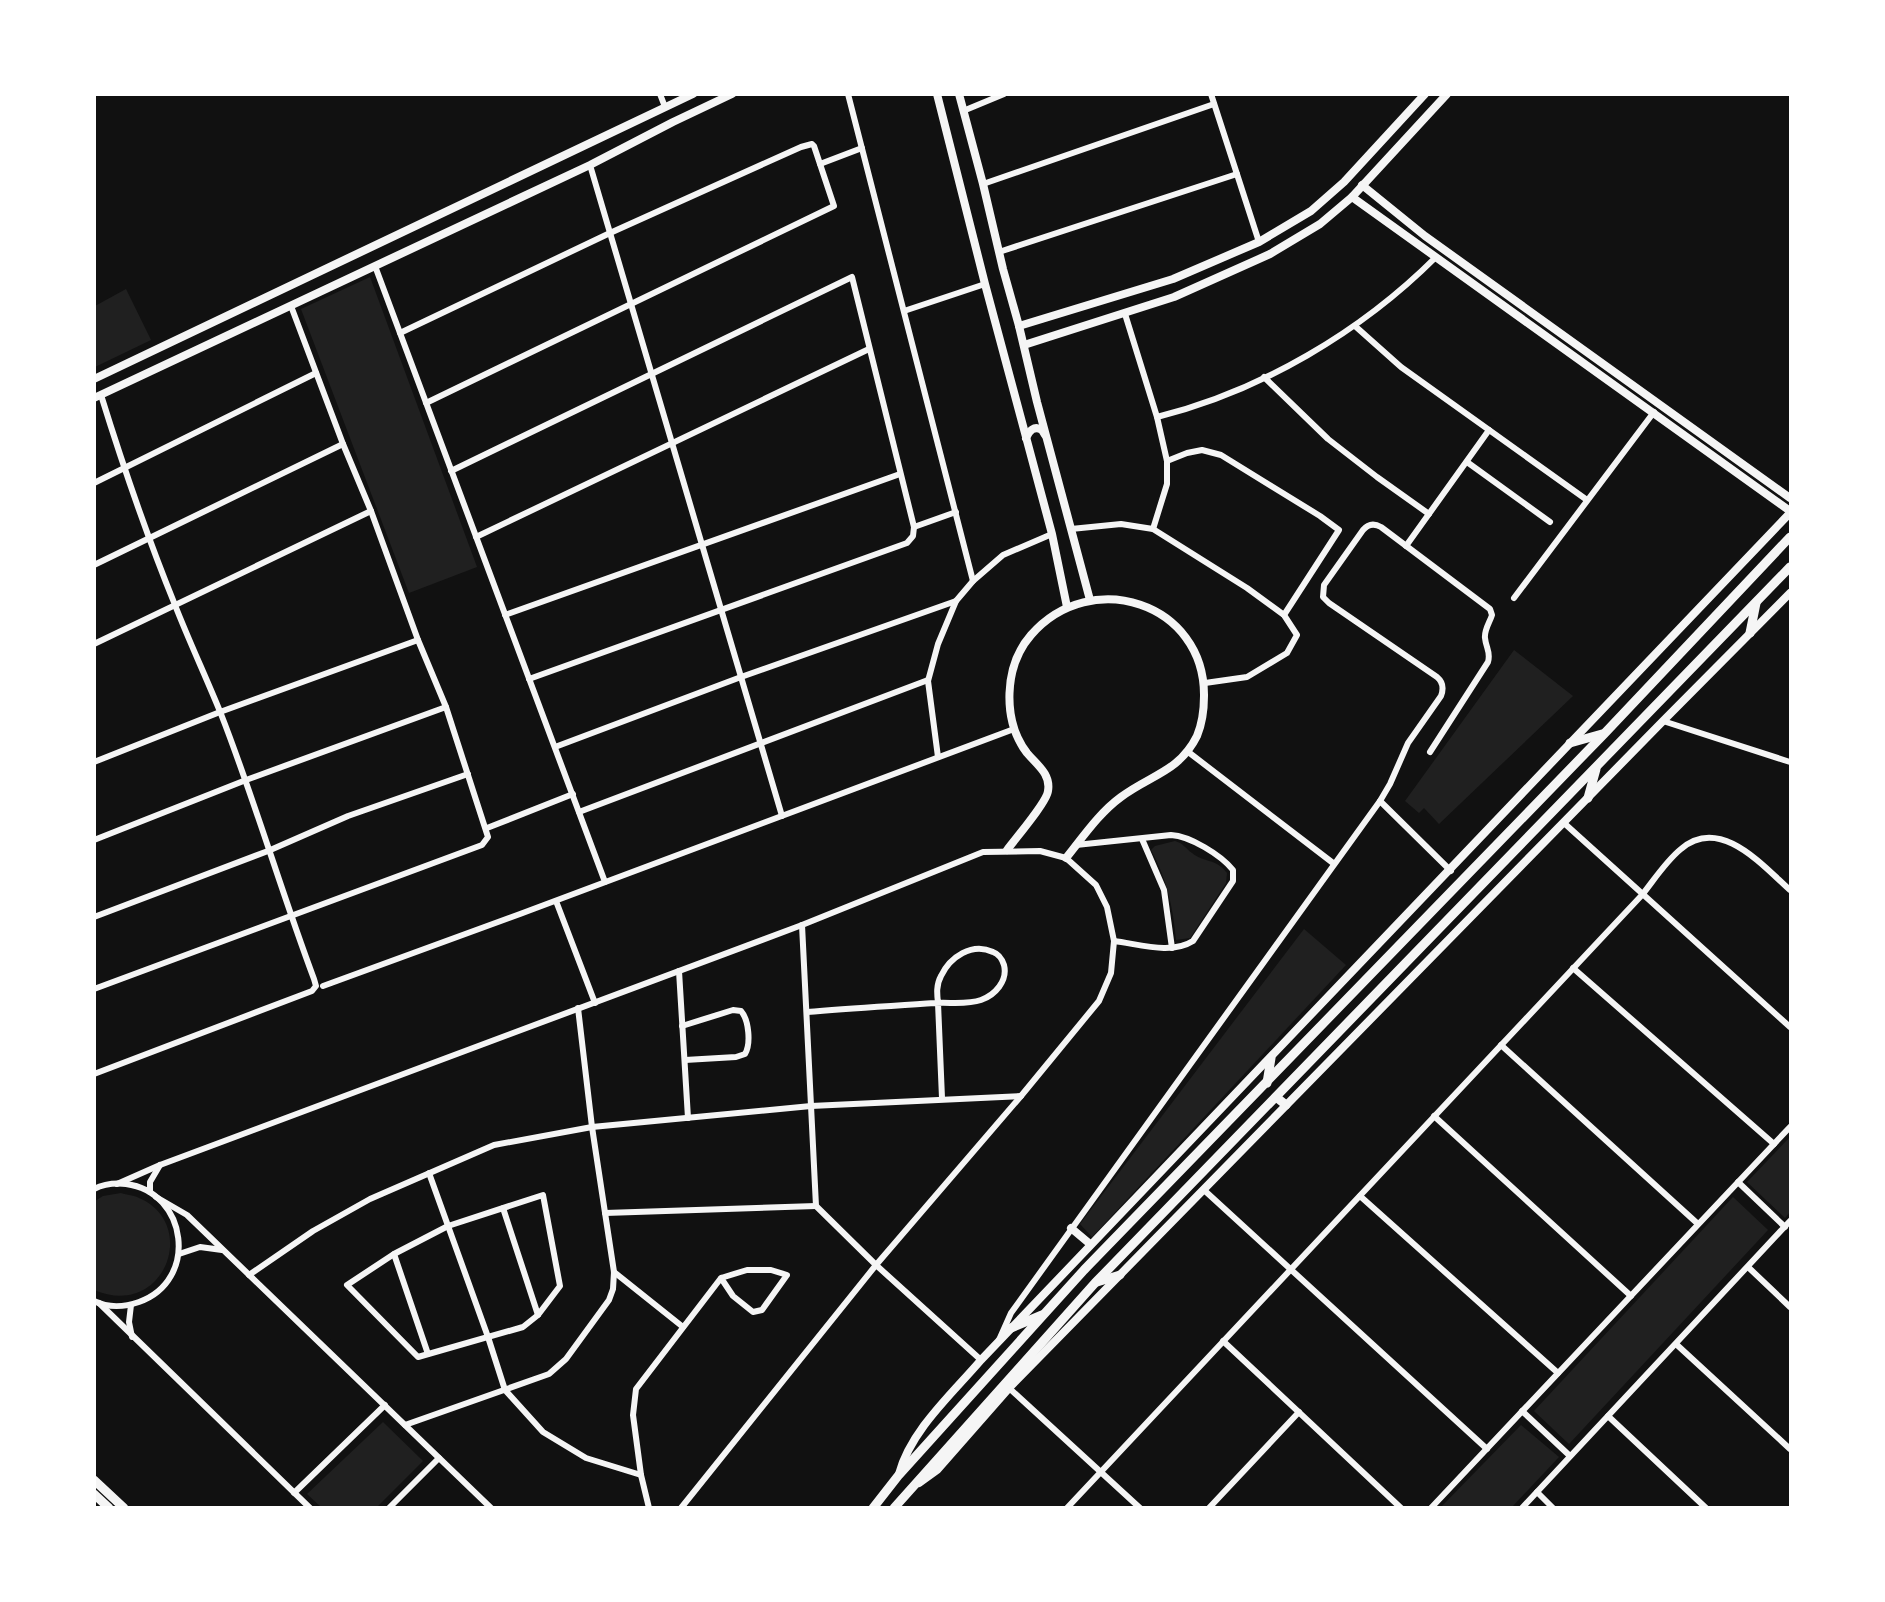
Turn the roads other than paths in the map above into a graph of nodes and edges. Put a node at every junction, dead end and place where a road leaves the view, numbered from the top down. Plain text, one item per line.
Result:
1 (660, 94) edge
2 (693, 94) edge
3 (732, 94) edge
4 (848, 94) edge
5 (937, 94) edge
6 (959, 94) edge
7 (1004, 94) edge
8 (1211, 94) edge
9 (1447, 94) edge
10 (1421, 96) edge
11 (1214, 104) junction
12 (665, 107) junction
13 (963, 111) junction
14 (673, 122) junction
15 (862, 148) junction
16 (820, 164) junction
17 (590, 165) junction
18 (1237, 174) junction
19 (983, 184) junction
20 (1362, 185) junction
21 (1352, 197) junction
22 (1414, 227) junction
23 (610, 233) junction
24 (1408, 236) junction
25 (1425, 236) junction
26 (1259, 242) junction
27 (1418, 243) junction
28 (999, 252) junction
29 (1436, 257) junction
30 (375, 266) junction
31 (1173, 279) junction
32 (985, 284) junction
33 (1146, 288) junction
34 (1174, 297) junction
35 (631, 304) junction
36 (291, 306) junction
37 (1150, 306) junction
38 (904, 311) junction
39 (1125, 314) junction
40 (1019, 326) junction
41 (1355, 327) junction
42 (400, 333) junction
43 (167, 345) junction
44 (1024, 345) junction
45 (869, 349) junction
46 (142, 356) junction
47 (172, 361) junction
48 (148, 373) junction
49 (316, 373) junction
50 (651, 374) junction
51 (1264, 377) junction
52 (94, 379) edge
53 (98, 397) edge
54 (1036, 402) junction
55 (426, 403) junction
56 (1017, 405) junction
57 (1653, 412) junction
58 (1157, 417) junction
59 (1489, 430) junction
60 (1045, 435) junction
61 (1026, 438) junction
62 (672, 443) junction
63 (344, 444) junction
64 (1167, 461) junction
65 (1467, 462) junction
66 (123, 468) junction
67 (451, 471) junction
68 (900, 474) junction
69 (94, 483) edge
70 (1791, 498) edge
71 (1587, 500) junction
72 (371, 511) junction
73 (956, 512) junction
74 (1791, 512) edge
75 (1429, 514) junction
76 (1550, 522) dead end
77 (914, 527) junction
78 (1071, 529) junction
79 (1153, 529) junction
80 (1052, 534) junction
81 (476, 537) junction
82 (1791, 537) edge
83 (150, 538) junction
84 (702, 545) junction
85 (1406, 546) junction
86 (94, 565) edge
87 (1791, 567) edge
88 (973, 580) junction
89 (1791, 593) edge
90 (1514, 598) dead end
91 (956, 600) junction
92 (1090, 600) junction
93 (1756, 603) junction
94 (175, 606) junction
95 (1068, 607) junction
96 (721, 609) junction
97 (505, 615) junction
98 (1284, 615) junction
99 (1750, 633) junction
100 (418, 640) junction
101 (94, 644) edge
102 (741, 677) junction
103 (530, 680) junction
104 (928, 680) junction
105 (1205, 683) junction
106 (446, 706) junction
107 (220, 712) junction
108 (1663, 720) junction
109 (1014, 729) junction
110 (1604, 734) junction
111 (760, 742) junction
112 (1570, 743) junction
113 (555, 747) junction
114 (1187, 751) junction
115 (1430, 752) dead end
116 (938, 757) junction
117 (94, 762) edge
118 (1791, 762) edge
119 (1597, 766) junction
120 (468, 774) junction
121 (246, 780) junction
122 (573, 794) junction
123 (1588, 798) junction
124 (1380, 801) junction
125 (579, 812) junction
126 (782, 816) junction
127 (1564, 823) junction
128 (486, 828) junction
129 (1142, 839) junction
130 (94, 840) edge
131 (1076, 845) junction
132 (268, 850) junction
133 (1007, 850) junction
134 (1066, 858) junction
135 (1333, 863) junction
136 (1451, 871) junction
137 (605, 882) junction
138 (1791, 890) edge
139 (1642, 895) junction
140 (556, 901) junction
141 (290, 916) junction
142 (94, 917) edge
143 (802, 925) junction
144 (1114, 941) junction
145 (1172, 948) junction
146 (1573, 968) junction
147 (679, 971) junction
148 (323, 986) dead end
149 (94, 989) edge
150 (595, 1003) junction
151 (938, 1003) junction
152 (578, 1008) junction
153 (807, 1012) junction
154 (682, 1026) junction
155 (1791, 1027) edge
156 (1501, 1044) junction
157 (1271, 1058) junction
158 (685, 1060) junction
159 (94, 1074) edge
160 (1267, 1083) junction
161 (1021, 1096) junction
162 (1276, 1097) junction
163 (942, 1098) junction
164 (1286, 1105) junction
165 (811, 1106) junction
166 (1434, 1116) junction
167 (688, 1118) junction
168 (592, 1127) junction
169 (1791, 1127) edge
170 (1774, 1144) junction
171 (160, 1165) junction
172 (429, 1173) junction
173 (1738, 1182) junction
174 (117, 1184) junction
175 (94, 1189) edge
176 (1204, 1190) junction
177 (150, 1192) junction
178 (1360, 1196) junction
179 (156, 1197) junction
180 (816, 1206) junction
181 (503, 1208) junction
182 (605, 1213) junction
183 (1698, 1224) junction
184 (1788, 1224) edge
185 (448, 1226) junction
186 (1071, 1228) junction
187 (1090, 1244) junction
188 (223, 1250) junction
189 (179, 1254) junction
190 (394, 1254) junction
191 (876, 1265) junction
192 (1748, 1267) junction
193 (1291, 1269) junction
194 (614, 1272) junction
195 (249, 1275) junction
196 (1120, 1275) junction
197 (721, 1278) junction
198 (1095, 1283) junction
199 (1630, 1296) junction
200 (97, 1302) edge
201 (131, 1305) junction
202 (1791, 1307) edge
203 (538, 1315) junction
204 (1044, 1315) junction
205 (683, 1327) junction
206 (1011, 1328) junction
207 (132, 1337) junction
208 (488, 1337) junction
209 (999, 1341) junction
210 (1223, 1341) junction
211 (1676, 1344) junction
212 (428, 1354) junction
213 (981, 1360) junction
214 (1558, 1374) junction
215 (1009, 1388) junction
216 (505, 1390) junction
217 (385, 1405) junction
218 (1522, 1411) junction
219 (1299, 1412) junction
220 (1608, 1416) junction
221 (405, 1425) junction
222 (1487, 1449) junction
223 (1791, 1449) edge
224 (1570, 1456) junction
225 (439, 1458) junction
226 (1101, 1472) junction
227 (641, 1475) junction
228 (898, 1476) junction
229 (94, 1480) edge
230 (911, 1487) junction
231 (1537, 1492) junction
232 (294, 1493) junction
233 (94, 1494) edge
234 (109, 1508) edge
235 (124, 1508) edge
236 (310, 1508) edge
237 (388, 1508) edge
238 (491, 1508) edge
239 (649, 1508) edge
240 (681, 1508) edge
241 (873, 1508) edge
242 (894, 1508) edge
243 (1067, 1508) edge
244 (1140, 1508) edge
245 (1209, 1508) edge
246 (1401, 1508) edge
247 (1431, 1508) edge
248 (1522, 1508) edge
249 (1553, 1508) edge
250 (1706, 1508) edge

1 - 12 street
2 - 12 street
3 - 14 street
4 - 15 street
5 - 32 main road
6 - 13 main road
7 - 13 street
8 - 11 street
9 - 20 main road
10 - 26 main road
11 - 18 street
11 - 19 street
12 - 14 street
12 - 43 street
13 - 19 main road
14 - 17 street
15 - 16 street
15 - 38 street
16 - 23 street
16 - 35 street
17 - 23 street
17 - 30 street
18 - 26 street
18 - 28 street
19 - 28 main road
20 - 21 main road
20 - 22 main road
21 - 24 main road
21 - 34 main road
22 - 24 main road
22 - 25 main road
23 - 35 street
23 - 42 street
24 - 27 main road
25 - 27 main road
25 - 70 main road
26 - 31 main road
27 - 29 main road
28 - 40 main road
29 - 41 street
29 - 57 main road
30 - 36 street
30 - 42 street
31 - 33 main road
31 - 34 main road
32 - 38 street
32 - 56 main road
33 - 37 main road
33 - 40 main road
34 - 37 main road
35 - 50 street
35 - 55 street
36 - 47 street
36 - 49 street
37 - 39 main road
38 - 73 street
39 - 44 main road
39 - 58 street
40 - 44 main road
41 - 51 street
41 - 59 street
42 - 55 street
43 - 46 street
43 - 47 street
44 - 54 main road
45 - 50 street
45 - 62 street
45 - 68 street
46 - 48 street
46 - 52 street
47 - 48 street
48 - 53 street
49 - 63 street
49 - 66 street
50 - 62 street
50 - 67 street
51 - 58 street
51 - 75 street
53 - 66 street
54 - 56 main road
54 - 60 main road
55 - 67 street
56 - 61 main road
57 - 71 street
57 - 74 main road
58 - 64 street
59 - 65 street
59 - 71 street
60 - 61 main road
60 - 78 main road
61 - 80 main road
62 - 81 street
62 - 84 street
63 - 72 street
63 - 83 street
64 - 79 street
64 - 98 street
65 - 75 street
65 - 76 street
66 - 69 street
66 - 83 street
67 - 81 street
68 - 77 street
68 - 84 street
71 - 90 street
72 - 94 street
72 - 100 street
73 - 77 street
73 - 88 street
74 - 112 main road
75 - 85 street
77 - 96 street
78 - 79 street
78 - 92 main road
79 - 98 street
80 - 88 street
80 - 95 main road
81 - 97 street
82 - 110 highway
83 - 86 street
83 - 94 street
84 - 96 street
84 - 97 street
85 - 115 street
85 - 124 street
87 - 93 highway
88 - 91 street
89 - 99 main road
91 - 102 street
91 - 104 street
92 - 95 main road
92 - 105 main road
93 - 99 highway
93 - 119 highway
94 - 101 street
94 - 107 street
95 - 109 main road
96 - 102 street
96 - 103 street
97 - 103 street
98 - 105 street
99 - 108 main road
100 - 106 street
100 - 107 street
102 - 111 street
102 - 113 street
103 - 113 street
104 - 111 street
104 - 116 street
105 - 114 main road
106 - 120 street
106 - 121 street
107 - 117 street
107 - 121 street
108 - 118 street
108 - 123 main road
109 - 116 street
109 - 133 main road
110 - 112 highway
110 - 160 highway
111 - 125 street
111 - 126 street
112 - 136 main road
113 - 122 street
114 - 131 main road
114 - 135 street
116 - 126 street
119 - 123 highway
119 - 162 highway
120 - 128 street
120 - 132 street
121 - 130 street
121 - 132 street
122 - 125 street
122 - 128 street
123 - 127 main road
124 - 135 street
124 - 136 street
125 - 137 street
126 - 137 street
127 - 139 street
127 - 164 main road
128 - 141 street
129 - 131 street
129 - 145 street
129 - 145 street
131 - 134 main road
132 - 141 street
132 - 142 street
133 - 134 street
133 - 143 street
134 - 144 street
135 - 186 street
136 - 157 main road
137 - 140 street
138 - 139 street
139 - 146 street
139 - 155 street
140 - 148 street
140 - 150 street
141 - 149 street
141 - 159 street
143 - 147 street
143 - 153 street
144 - 145 street
144 - 161 street
146 - 156 street
146 - 170 street
147 - 150 street
147 - 154 street
150 - 152 street
151 - 151 street
151 - 153 street
151 - 163 street
152 - 168 street
152 - 171 street
153 - 165 street
154 - 158 street
154 - 158 street
156 - 166 street
156 - 183 street
157 - 160 highway
157 - 187 main road
158 - 167 street
160 - 204 highway
161 - 163 street
161 - 191 street
162 - 164 highway
162 - 198 highway
163 - 165 street
164 - 176 main road
165 - 167 street
165 - 180 street
166 - 178 street
166 - 199 street
167 - 168 street
168 - 172 street
168 - 182 street
169 - 170 street
170 - 173 street
171 - 174 street
171 - 177 street
172 - 185 street
172 - 195 street
173 - 183 street
173 - 184 street
174 - 175 street
174 - 177 street
176 - 193 street
176 - 196 main road
177 - 179 street
178 - 193 street
178 - 214 street
179 - 188 street
179 - 189 street
180 - 182 street
180 - 191 street
181 - 185 street
181 - 203 street
181 - 203 street
182 - 194 street
183 - 199 street
184 - 192 street
185 - 190 street
185 - 208 street
186 - 187 main road
186 - 209 street
187 - 206 main road
188 - 189 street
188 - 195 street
189 - 201 street
190 - 212 street
190 - 212 street
191 - 213 street
191 - 240 street
192 - 202 street
192 - 211 street
193 - 210 street
193 - 222 street
194 - 205 street
194 - 216 street
195 - 217 street
196 - 198 highway
196 - 215 main road
197 - 197 street
197 - 205 street
198 - 230 highway
199 - 214 street
200 - 201 street
200 - 207 street
201 - 207 street
203 - 208 street
204 - 206 highway
204 - 228 highway
205 - 227 street
206 - 209 main road
207 - 232 street
208 - 212 street
208 - 216 street
209 - 213 main road
210 - 219 street
210 - 226 street
211 - 220 street
211 - 223 street
213 - 228 main road
214 - 218 street
215 - 226 street
215 - 230 main road
216 - 221 street
216 - 227 street
217 - 221 street
217 - 232 street
218 - 222 street
218 - 224 street
219 - 245 street
219 - 246 street
220 - 224 street
220 - 250 street
221 - 225 street
222 - 247 street
224 - 231 street
225 - 237 street
225 - 238 street
226 - 243 street
226 - 244 street
227 - 239 street
228 - 241 highway
229 - 235 highway
230 - 242 highway
231 - 248 street
231 - 249 street
232 - 236 street
233 - 234 highway

